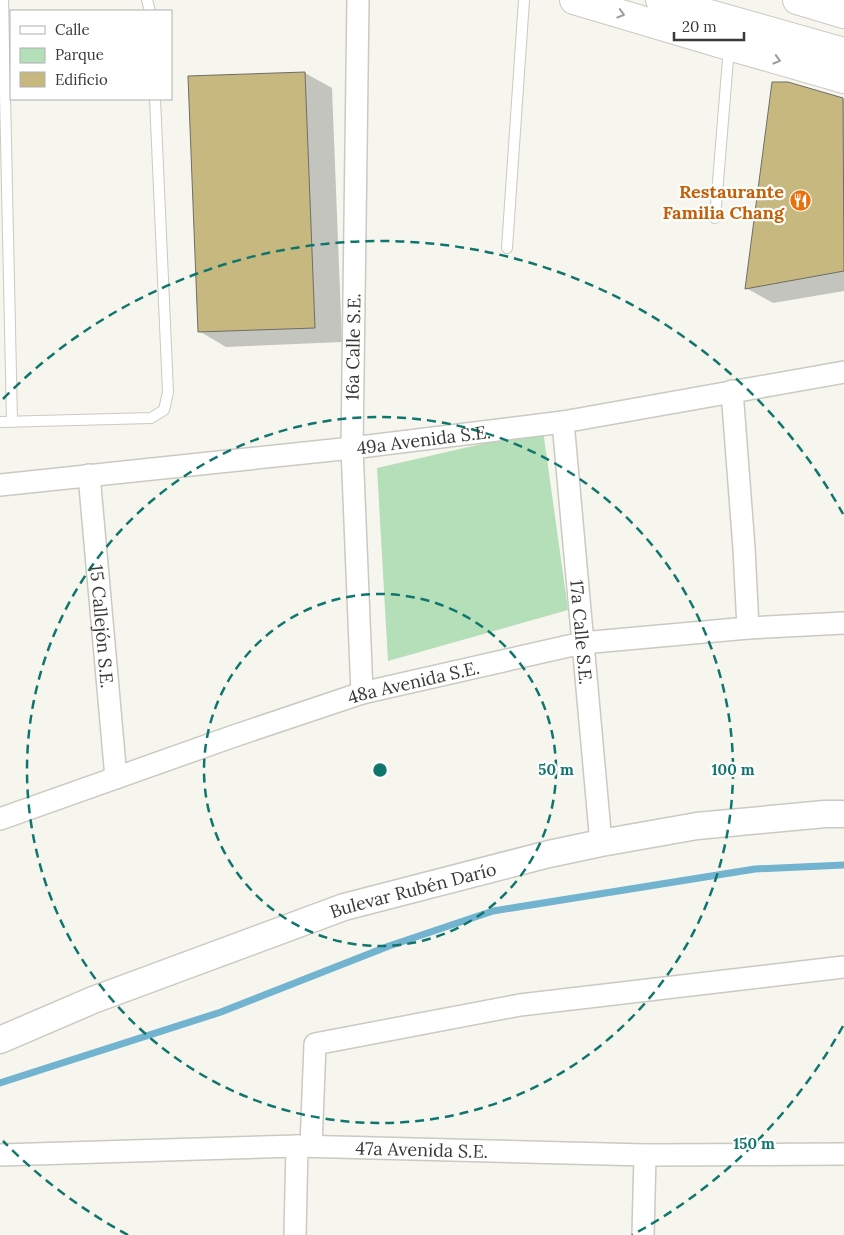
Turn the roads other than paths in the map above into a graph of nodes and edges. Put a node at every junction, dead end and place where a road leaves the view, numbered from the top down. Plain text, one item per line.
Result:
1 (3, 0) edge
2 (358, 0) edge
3 (524, 0) edge
4 (574, 0) edge
5 (660, 0) edge
6 (804, 2) edge
7 (844, 14) edge
8 (729, 46) junction
9 (844, 52) edge
10 (844, 79) edge
11 (155, 100) edge
12 (715, 218) dead end
13 (507, 248) dead end
14 (844, 372) edge
15 (732, 391) junction
16 (0, 422) edge
17 (12, 422) junction
18 (563, 422) junction
19 (352, 448) junction
20 (89, 475) junction
21 (0, 484) edge
22 (844, 623) edge
23 (748, 628) junction
24 (582, 643) junction
25 (362, 693) junction
26 (116, 778) junction
27 (844, 814) edge
28 (0, 819) edge
29 (601, 843) junction
30 (844, 967) edge
31 (0, 1040) edge
32 (304, 1146) junction
33 (844, 1154) edge
34 (0, 1155) edge
35 (645, 1155) junction
36 (295, 1235) edge
37 (643, 1235) edge

1 - 17 lane
2 - 19 street, 16a Calle S.E.
3 - 13 lane
4 -> 8 main road
5 - 9 main road
6 - 7 main road
8 -> 10 main road
8 - 12 lane
11 - 17 lane
14 - 15 street, 49a Avenida S.E.
15 - 18 street, 49a Avenida S.E.
15 - 23 street
16 - 17 lane
18 - 19 street, 49a Avenida S.E.
18 - 24 street, 17a Calle S.E.
19 - 20 street, 49a Avenida S.E.
19 - 25 street, 16a Calle S.E.
20 - 21 street, 49a Avenida S.E.
20 - 26 street, 15 Callejón S.E.
22 - 23 street, 48a Avenida S.E.
23 - 24 street, 48a Avenida S.E.
24 - 25 street, 48a Avenida S.E.
24 - 29 street, 17a Calle S.E.
25 - 26 street, 48a Avenida S.E.
26 - 28 street, 48a Avenida S.E.
27 - 29 street, Bulevar Rubén Darío
29 - 31 street, Bulevar Rubén Darío
30 - 32 street
32 - 34 street, 47a Avenida S.E.
32 - 35 street, 47a Avenida S.E.
32 - 36 street
33 - 35 street, 47a Avenida S.E.
35 - 37 street

